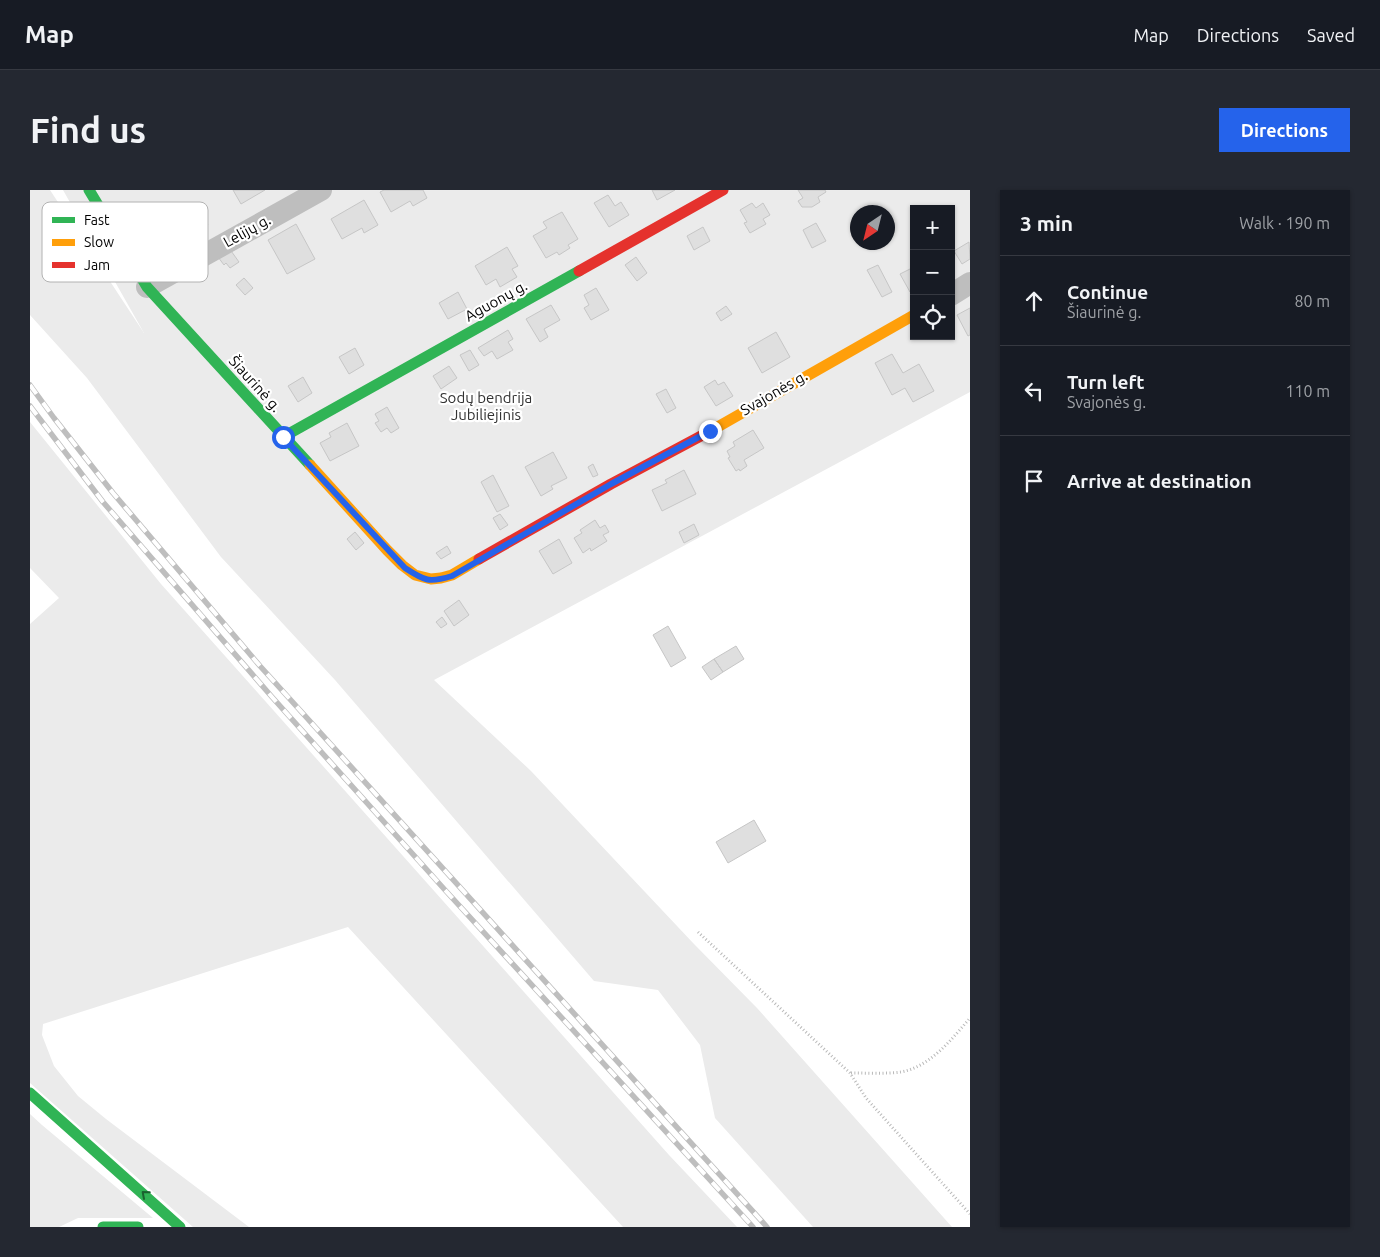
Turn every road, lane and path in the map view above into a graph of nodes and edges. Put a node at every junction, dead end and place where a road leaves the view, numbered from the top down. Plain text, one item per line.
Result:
1 (89, 190) edge
2 (321, 190) edge
3 (723, 190) edge
4 (96, 202) edge
5 (208, 253) edge
6 (144, 282) edge
7 (156, 282) edge
8 (970, 283) edge
9 (147, 287) junction
10 (955, 292) edge
11 (910, 317) edge
12 (283, 437) junction
13 (452, 576) joint
14 (698, 932) dead end
15 (970, 1018) edge
16 (850, 1073) junction
17 (30, 1093) edge
18 (970, 1214) edge
19 (103, 1227) edge
20 (138, 1227) edge
21 (180, 1227) edge

1 - 4 main road, Šiaurinė g.
2 - 5 street, Lelijų g.
3 - 12 main road, Aguonų g.
6 - 9 main road, Šiaurinė g.
7 - 9 street, Lelijų g.
8 - 10 street
9 - 12 main road, Šiaurinė g.
11 - 13 main road, Svajonės g.
12 - 13 main road, Šiaurinė g.
14 - 16 path
15 - 16 path
16 - 18 path
21 -> 17 main road
19 - 20 main road

